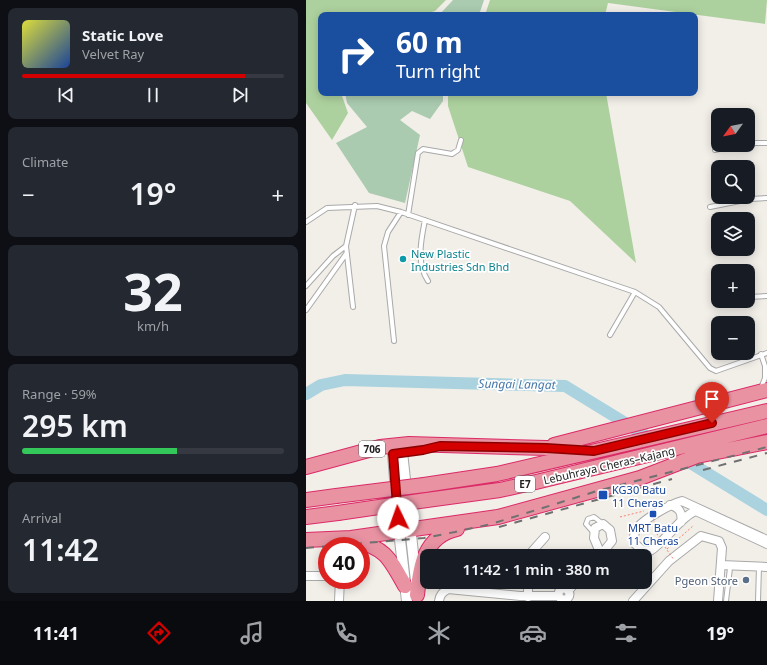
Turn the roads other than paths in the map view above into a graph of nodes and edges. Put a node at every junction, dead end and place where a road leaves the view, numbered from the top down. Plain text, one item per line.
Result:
1 (461, 140) dead end
2 (755, 142) edge
3 (767, 143) edge
4 (767, 198) edge
5 (355, 205) junction
6 (710, 207) dead end
7 (401, 212) junction
8 (408, 215) junction
9 (425, 220) junction
10 (306, 222) edge
11 (346, 246) junction
12 (346, 254) junction
13 (428, 281) dead end
14 (306, 286) edge
15 (635, 292) junction
16 (767, 296) edge
17 (755, 297) edge
18 (353, 307) dead end
19 (306, 310) edge
20 (610, 335) dead end
21 (394, 340) dead end
22 (767, 353) edge
23 (761, 354) junction
24 (766, 368) edge
25 (761, 392) edge
26 (767, 411) edge
27 (767, 426) edge
28 (767, 436) edge
29 (767, 442) edge
30 (440, 446) junction
31 (546, 448) junction
32 (594, 451) junction
33 (697, 451) junction
34 (398, 453) junction
35 (306, 467) edge
36 (632, 469) junction
37 (306, 476) edge
38 (306, 500) edge
39 (670, 505) junction
40 (306, 517) edge
41 (498, 517) junction
42 (681, 522) junction
43 (405, 530) junction
44 (358, 537) edge
45 (545, 537) dead end
46 (318, 539) edge
47 (306, 540) edge
48 (767, 540) edge
49 (370, 544) edge
50 (767, 544) edge
51 (534, 549) edge
52 (599, 549) edge
53 (606, 549) edge
54 (725, 566) junction
55 (763, 569) edge
56 (306, 576) edge
57 (318, 576) edge
58 (405, 586) junction
59 (340, 589) edge
60 (566, 596) edge
61 (523, 598) edge
62 (414, 599) edge
63 (339, 601) edge
64 (439, 601) edge
65 (632, 601) edge
66 (718, 601) edge
67 (726, 601) edge
68 (758, 601) edge

1 - 8 lane
2 - 3 lane
4 - 6 lane
5 - 7 lane
5 - 10 lane
5 - 11 lane
7 - 8 lane
7 - 21 lane
8 - 9 lane
9 - 13 lane
9 - 15 lane
11 - 12 lane
11 - 14 lane
12 - 18 lane
12 - 19 lane
15 - 20 lane
15 - 23 lane
16 - 17 lane
22 - 23 lane
23 - 24 lane
24 - 25 lane
25 - 31 highway
26 - 32 highway, Lebuhraya Cheras–Kajang / E7
27 - 33 highway, Lebuhraya Cheras–Kajang / E7
28 - 33 highway
29 - 33 highway
30 - 31 highway
30 - 34 highway
30 - 35 highway, 706
31 - 32 highway
32 - 38 highway, Lebuhraya Cheras–Kajang / E7, bridge
33 - 36 highway, Lebuhraya Cheras–Kajang / E7
33 - 36 highway
34 - 37 highway
34 - 43 street
36 - 40 highway, Lebuhraya Cheras–Kajang / E7, bridge
36 - 41 highway
39 - 42 street
39 - 42 street
39 - 48 street
41 - 43 highway
41 - 62 highway
42 - 50 street
43 - 44 highway
43 - 58 street
43 - 62 street
45 - 51 street
46 - 47 highway
49 - 58 highway
52 - 53 street
54 - 55 street
54 - 65 street
54 - 66 street
54 - 67 lane
55 - 68 lane
56 - 57 street
58 - 62 street
59 - 63 street
60 - 61 street
61 - 64 street

